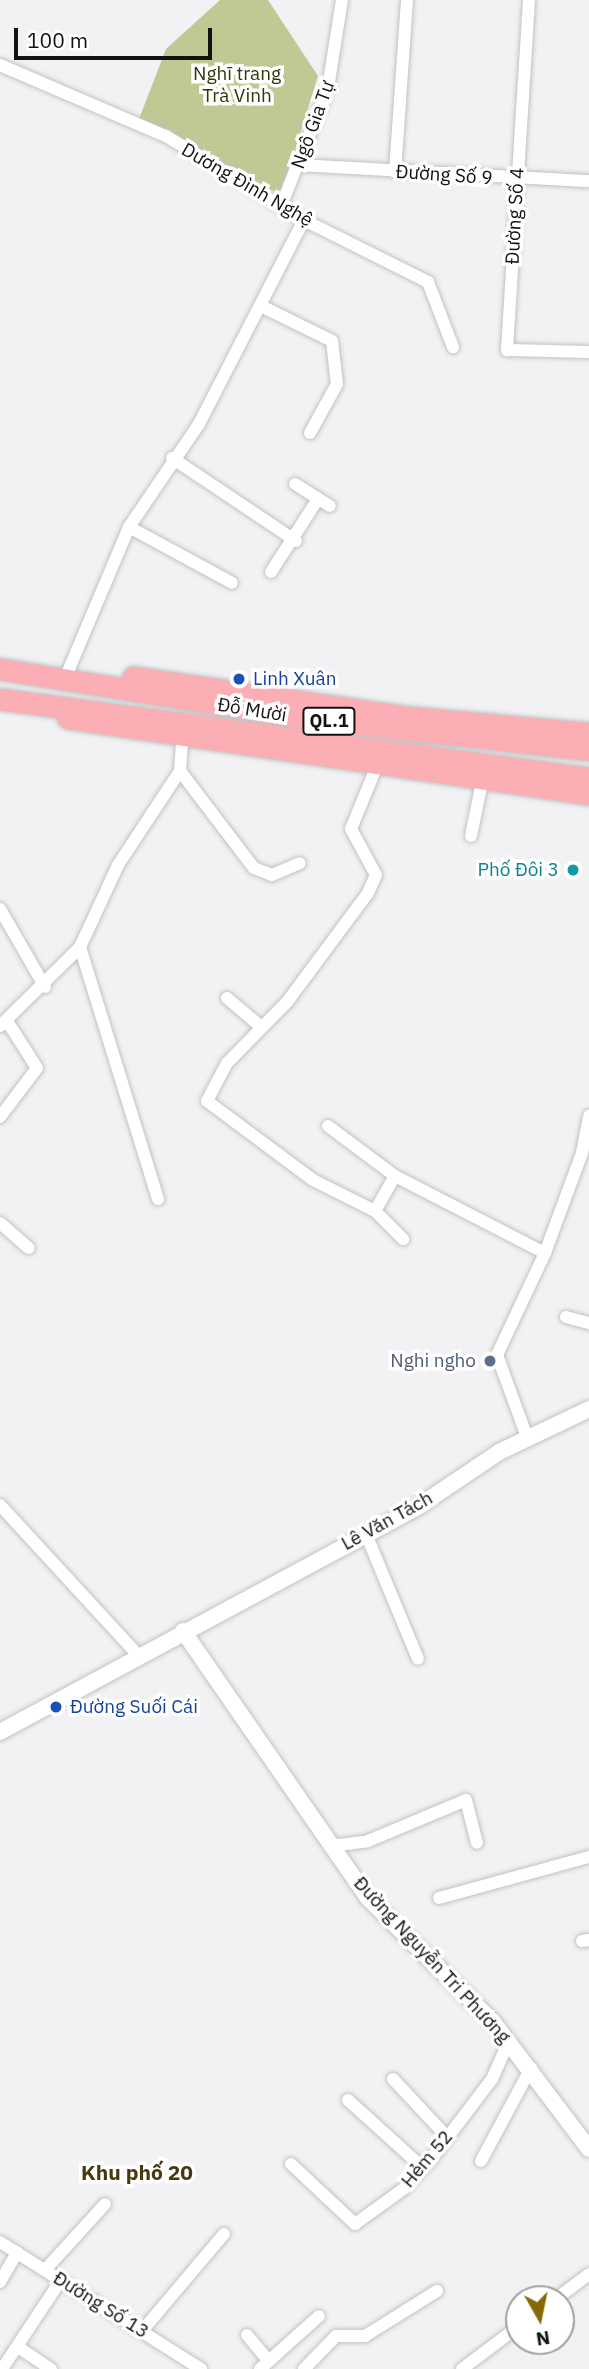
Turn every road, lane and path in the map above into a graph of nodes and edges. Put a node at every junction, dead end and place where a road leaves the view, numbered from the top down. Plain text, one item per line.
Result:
1 (342, 0) edge
2 (407, 0) edge
3 (529, 0) edge
4 (0, 65) edge
5 (300, 165) junction
6 (395, 172) junction
7 (517, 179) junction
8 (589, 181) edge
9 (281, 206) junction
10 (304, 220) junction
11 (261, 306) junction
12 (453, 347) dead end
13 (589, 352) edge
14 (310, 433) dead end
15 (172, 458) junction
16 (295, 484) dead end
17 (129, 527) junction
18 (295, 540) junction
19 (271, 572) dead end
20 (232, 583) dead end
21 (0, 656) edge
22 (0, 669) edge
23 (66, 675) junction
24 (0, 699) edge
25 (37, 706) junction
26 (589, 733) edge
27 (182, 739) junction
28 (589, 750) edge
29 (376, 768) junction
30 (180, 771) junction
31 (589, 778) edge
32 (482, 782) junction
33 (589, 794) edge
34 (471, 835) dead end
35 (300, 863) dead end
36 (0, 909) edge
37 (80, 947) junction
38 (45, 987) junction
39 (227, 998) dead end
40 (4, 1023) edge
41 (259, 1025) junction
42 (589, 1116) edge
43 (0, 1118) edge
44 (328, 1126) dead end
45 (396, 1176) junction
46 (158, 1199) dead end
47 (375, 1210) junction
48 (0, 1223) edge
49 (403, 1239) dead end
50 (29, 1248) dead end
51 (545, 1253) junction
52 (566, 1317) dead end
53 (589, 1323) edge
54 (589, 1410) edge
55 (527, 1437) junction
56 (0, 1505) edge
57 (366, 1534) junction
58 (183, 1631) junction
59 (136, 1653) junction
60 (418, 1659) dead end
61 (0, 1732) edge
62 (477, 1843) dead end
63 (330, 1846) junction
64 (589, 1857) edge
65 (439, 1898) dead end
66 (509, 2041) junction
67 (531, 2068) junction
68 (393, 2079) dead end
69 (348, 2100) dead end
70 (585, 2132) edge
71 (447, 2137) junction
72 (589, 2149) edge
73 (481, 2161) dead end
74 (291, 2164) dead end
75 (423, 2168) junction
76 (105, 2204) dead end
77 (223, 2234) dead end
78 (0, 2242) edge
79 (18, 2253) junction
80 (45, 2270) junction
81 (589, 2274) edge
82 (61, 2280) junction
83 (0, 2282) edge
84 (574, 2285) edge
85 (437, 2291) dead end
86 (319, 2316) dead end
87 (142, 2332) junction
88 (247, 2335) dead end
89 (505, 2337) edge
90 (18, 2347) junction
91 (264, 2365) edge
92 (2, 2369) edge
93 (51, 2369) edge
94 (201, 2369) edge
95 (304, 2369) edge
96 (462, 2369) edge

1 - 5 street, Ngô Gia Tự
2 - 6 street
3 - 7 street, Đường Số 4
4 - 9 street, Dương Đình Nghệ
5 - 6 street, Đường Số 9
5 - 9 street, Ngô Gia Tự
6 - 7 street, Đường Số 9
7 - 8 street, Đường Số 9
7 - 13 street, Đường Số 4
9 - 10 street, Dương Đình Nghệ
10 - 11 street
10 - 12 street, Dương Đình Nghệ
11 - 14 street
11 - 15 street
15 - 17 street
15 - 18 street
16 - 18 street
17 - 20 street
17 - 23 street
18 - 19 street
21 - 23 highway, Đỗ Mười / QL.1
22 - 23 highway, Đỗ Mười / QL.1
23 - 26 highway, Đỗ Mười / QL.1
23 - 28 highway, Đỗ Mười / QL.1
24 - 25 highway, Đỗ Mười / QL.1
25 - 27 highway, Đỗ Mười / QL.1
25 - 31 highway, Đỗ Mười / QL.1
27 - 29 highway, Đỗ Mười / QL.1
27 - 30 street
29 - 32 highway, Đỗ Mười / QL.1
29 - 41 street
30 - 35 street
30 - 37 street
32 - 33 highway, Đỗ Mười / QL.1
32 - 34 street
36 - 38 street
37 - 38 street
37 - 46 street
38 - 40 street
39 - 41 street
40 - 43 street
41 - 47 street
42 - 51 street
44 - 45 street
45 - 47 street
45 - 51 street
47 - 49 street
48 - 50 street
51 - 55 street
52 - 53 street
54 - 55 main road, Lê Văn Tách
55 - 57 main road, Lê Văn Tách
56 - 59 street
57 - 58 main road, Lê Văn Tách
57 - 60 street
58 - 59 main road, Lê Văn Tách
58 - 63 main road, Đường Nguyễn Tri Phương
59 - 61 main road, Lê Văn Tách
62 - 63 street
63 - 66 main road, Đường Nguyễn Tri Phương
64 - 65 street
66 - 67 main road, Đường Nguyễn Tri Phương
66 - 71 street, Hẻm 52
67 - 70 main road, Đường Nguyễn Tri Phương
67 - 73 street
68 - 71 street
69 - 75 street
70 - 72 main road, Đường Nguyễn Tri Phương
71 - 75 street, Hẻm 52
74 - 75 street, Hẻm 52
76 - 80 street
77 - 87 street
78 - 79 street, Đường Số 13
79 - 80 street, Đường Số 13
79 - 83 street
80 - 82 street, Đường Số 13
81 - 84 street
82 - 87 street, Đường Số 13
82 - 90 street
85 - 95 street
86 - 91 street
87 - 94 street, Đường Số 13
88 - 91 street
89 - 96 street
90 - 92 street
90 - 93 street

